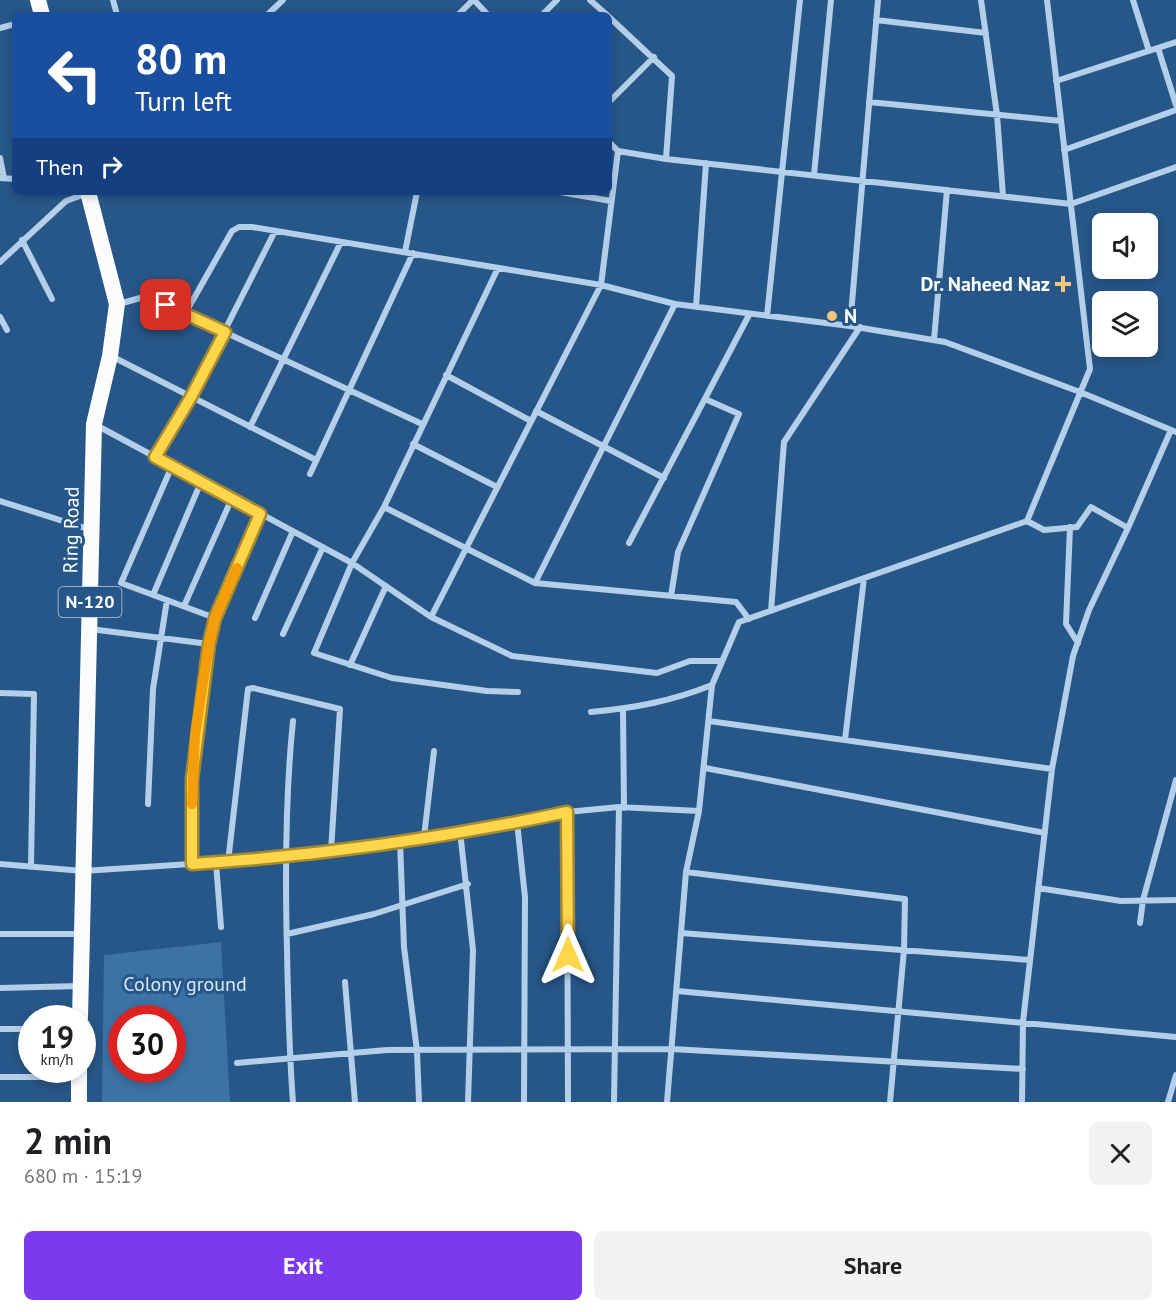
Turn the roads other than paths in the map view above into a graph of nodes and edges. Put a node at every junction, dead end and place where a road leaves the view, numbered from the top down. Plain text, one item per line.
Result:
1 (283, 0) edge
2 (473, 0) edge
3 (557, 0) edge
4 (590, 0) edge
5 (800, 0) edge
6 (831, 0) edge
7 (878, 0) edge
8 (981, 0) edge
9 (1047, 0) edge
10 (1132, 0) edge
11 (270, 12) edge
12 (461, 12) edge
13 (485, 12) edge
14 (545, 12) edge
15 (604, 12) edge
16 (612, 20) edge
17 (876, 20) junction
18 (986, 33) junction
19 (1176, 42) edge
20 (1158, 48) junction
21 (1149, 51) junction
22 (654, 57) junction
23 (1056, 81) junction
24 (612, 99) edge
25 (869, 102) junction
26 (1176, 105) edge
27 (1176, 110) edge
28 (997, 115) junction
29 (1061, 122) junction
30 (612, 145) edge
31 (1064, 150) junction
32 (618, 152) junction
33 (0, 158) edge
34 (666, 159) junction
35 (706, 163) junction
36 (1176, 167) edge
37 (782, 171) junction
38 (814, 175) junction
39 (2, 178) edge
40 (862, 180) junction
41 (946, 190) junction
42 (612, 194) edge
43 (80, 195) edge
44 (88, 195) edge
45 (416, 195) edge
46 (577, 195) edge
47 (612, 195) edge
48 (1004, 196) junction
49 (611, 201) junction
50 (1071, 204) junction
51 (275, 231) junction
52 (22, 240) junction
53 (341, 242) junction
54 (405, 252) junction
55 (412, 253) junction
56 (0, 262) edge
57 (498, 268) junction
58 (601, 285) junction
59 (52, 299) dead end
60 (117, 304) junction
61 (675, 304) junction
62 (696, 307) junction
63 (185, 314) junction
64 (750, 315) junction
65 (767, 316) junction
66 (0, 317) edge
67 (850, 326) junction
68 (860, 327) junction
69 (7, 330) dead end
70 (225, 332) junction
71 (934, 340) junction
72 (110, 356) junction
73 (284, 360) junction
74 (446, 375) junction
75 (349, 390) junction
76 (1080, 392) junction
77 (191, 397) junction
78 (705, 399) junction
79 (536, 411) junction
80 (531, 421) junction
81 (94, 424) junction
82 (422, 424) junction
83 (250, 427) junction
84 (1173, 431) edge
85 (413, 444) junction
86 (603, 447) junction
87 (155, 457) junction
88 (316, 460) junction
89 (172, 466) junction
90 (310, 474) dead end
91 (664, 478) junction
92 (201, 482) junction
93 (497, 487) junction
94 (232, 498) junction
95 (0, 501) edge
96 (384, 507) junction
97 (260, 514) junction
98 (1028, 521) junction
99 (1070, 527) junction
100 (1128, 528) junction
101 (92, 530) junction
102 (293, 531) junction
103 (630, 543) dead end
104 (323, 547) junction
105 (466, 548) junction
106 (352, 563) junction
107 (864, 578) junction
108 (535, 582) junction
109 (386, 586) junction
110 (153, 595) junction
111 (671, 596) junction
112 (167, 600) junction
113 (184, 606) junction
114 (771, 611) junction
115 (431, 616) junction
116 (215, 618) junction
117 (255, 618) dead end
118 (749, 619) junction
119 (89, 629) junction
120 (283, 634) dead end
121 (160, 638) junction
122 (1078, 643) junction
123 (209, 644) junction
124 (721, 661) junction
125 (350, 665) junction
126 (712, 685) junction
127 (518, 692) dead end
128 (0, 693) edge
129 (623, 709) junction
130 (591, 712) dead end
131 (293, 721) dead end
132 (709, 721) junction
133 (845, 740) junction
134 (434, 751) dead end
135 (705, 768) junction
136 (1052, 769) junction
137 (1176, 780) edge
138 (148, 804) dead end
139 (621, 808) junction
140 (699, 811) junction
141 (567, 812) junction
142 (517, 822) junction
143 (460, 831) junction
144 (1045, 833) junction
145 (424, 837) junction
146 (400, 840) junction
147 (331, 851) junction
148 (285, 858) junction
149 (228, 862) junction
150 (216, 863) junction
151 (0, 864) edge
152 (192, 864) junction
153 (32, 867) junction
154 (83, 872) junction
155 (687, 872) junction
156 (468, 884) junction
157 (1038, 888) junction
158 (1143, 900) junction
159 (1176, 900) edge
160 (403, 906) junction
161 (1140, 923) dead end
162 (221, 927) dead end
163 (681, 933) junction
164 (0, 934) edge
165 (82, 934) junction
166 (287, 934) junction
167 (904, 950) junction
168 (1030, 960) junction
169 (345, 982) dead end
170 (81, 986) junction
171 (0, 988) edge
172 (676, 991) junction
173 (80, 1005) edge
174 (899, 1011) junction
175 (1023, 1022) junction
176 (0, 1029) edge
177 (18, 1029) edge
178 (1176, 1037) edge
179 (672, 1049) junction
180 (569, 1050) junction
181 (617, 1050) junction
182 (417, 1051) junction
183 (468, 1051) junction
184 (524, 1051) junction
185 (352, 1053) junction
186 (289, 1058) junction
187 (894, 1062) junction
188 (237, 1063) dead end
189 (1023, 1069) junction
190 (1176, 1075) edge
191 (18, 1076) edge
192 (0, 1077) edge
193 (79, 1083) edge
194 (79, 1102) edge
195 (293, 1102) edge
196 (355, 1102) edge
197 (419, 1102) edge
198 (468, 1102) edge
199 (524, 1102) edge
200 (568, 1102) edge
201 (614, 1102) edge
202 (667, 1102) edge
203 (890, 1102) edge
204 (1022, 1102) edge
205 (1168, 1102) edge

1 - 11 street
2 - 12 street
2 - 13 street
3 - 14 street
4 - 15 street
5 - 37 street
6 - 38 street
7 - 17 street
8 - 18 street
9 - 23 street
10 - 21 street
16 - 22 street
17 - 18 street
17 - 25 street
18 - 28 street
19 - 20 street
20 - 21 street
20 - 26 street
21 - 23 street
22 - 24 street
22 - 34 street
23 - 29 street
25 - 28 street
25 - 40 street
27 - 31 street
28 - 29 street
28 - 48 street
29 - 31 street
30 - 32 street
31 - 50 street
32 - 34 street
32 - 42 street
33 - 39 street
34 - 35 street
35 - 37 street
35 - 62 street
36 - 50 street
37 - 38 street
37 - 65 street
38 - 40 street
40 - 41 street
40 - 67 street
41 - 48 street
41 - 71 street
43 - 52 street
44 - 60 highway, Ring Road / N-120
45 - 54 street
46 - 49 street
47 - 49 street
48 - 50 street
49 - 58 street
50 - 76 street
51 - 53 street
51 - 63 street
51 - 70 street
52 - 56 street
52 - 59 street
53 - 54 street
53 - 73 street
54 - 55 street
55 - 57 street
55 - 75 street
57 - 58 street
57 - 74 street
58 - 61 street
58 - 79 street
60 - 63 street
60 - 72 highway, Ring Road / N-120
61 - 62 street
61 - 86 street
62 - 64 street
63 - 70 street
64 - 65 street
64 - 78 street
65 - 67 street
66 - 69 street
67 - 68 street
68 - 71 street
68 - 114 street
70 - 73 street
70 - 77 street
71 - 76 street
72 - 77 street
72 - 81 highway, Ring Road / N-120
73 - 75 street
73 - 83 street
74 - 80 street
74 - 82 street
75 - 82 street
75 - 88 street
76 - 84 street
76 - 98 street
77 - 83 street
77 - 87 street
78 - 91 street
78 - 111 street
79 - 80 street
79 - 86 street
80 - 93 street
81 - 87 street
81 - 101 highway, Ring Road / N-120
82 - 85 street
83 - 88 street
84 - 100 street
85 - 93 street
85 - 96 street
86 - 91 street
86 - 108 street
87 - 89 street
88 - 90 street
89 - 92 street
89 - 110 street
91 - 103 street
92 - 94 street
92 - 110 street
93 - 105 street
94 - 97 street
94 - 113 street
95 - 101 street
96 - 105 street
96 - 106 street
97 - 102 street
97 - 116 street
98 - 99 street
98 - 107 street
99 - 100 street
99 - 122 street
100 - 122 street
101 - 119 highway, Ring Road / N-120
102 - 104 street
102 - 117 street
104 - 106 street
104 - 120 street
105 - 108 street
105 - 115 street
106 - 109 street
106 - 125 street
107 - 114 street
107 - 133 street
108 - 111 street
109 - 115 street
109 - 125 street
110 - 112 street
111 - 118 street
112 - 113 street
112 - 121 street
113 - 116 street
114 - 118 street
115 - 124 street
116 - 123 street
118 - 124 street
119 - 121 street
119 - 154 highway, Ring Road / N-120
121 - 123 street
121 - 138 street
122 - 136 street
123 - 152 street
124 - 126 street
125 - 127 street
126 - 129 street
126 - 132 street
128 - 153 street
129 - 130 street
129 - 139 street
131 - 148 street
132 - 133 street
132 - 135 street
133 - 136 street
134 - 145 street
135 - 140 street
135 - 144 street
136 - 144 street
137 - 158 street
139 - 140 street
139 - 141 street
139 - 181 street
140 - 155 street
141 - 142 street
141 - 180 street
142 - 143 street
142 - 184 street
143 - 145 street
143 - 156 street
144 - 157 street
145 - 146 street
146 - 147 street
146 - 160 street
147 - 148 street
147 - 149 street
148 - 149 street
148 - 166 street
149 - 150 street
150 - 152 street
150 - 162 street
151 - 153 street
152 - 154 street
153 - 154 street
154 - 165 highway, Ring Road / N-120
155 - 163 street
155 - 167 street
156 - 160 street
156 - 183 street
157 - 158 street
157 - 168 street
158 - 159 street
158 - 161 street
160 - 166 street
160 - 182 street
163 - 167 street
163 - 172 street
164 - 165 street
165 - 170 highway, Ring Road / N-120
166 - 186 street
167 - 168 street
167 - 174 street
168 - 175 street
169 - 185 street
170 - 171 street
170 - 173 highway, Ring Road / N-120
172 - 174 street
172 - 179 street
174 - 175 street
174 - 187 street
175 - 178 street
175 - 189 street
176 - 177 street
179 - 181 street
179 - 187 street
179 - 202 street
180 - 181 street
180 - 184 street
180 - 200 street
181 - 201 street
182 - 183 street
182 - 185 street
182 - 197 street
183 - 184 street
183 - 198 street
184 - 199 street
185 - 186 street
185 - 196 street
186 - 188 street
186 - 195 street
187 - 189 street
187 - 203 street
189 - 204 street
190 - 205 street
191 - 192 street
193 - 194 highway

